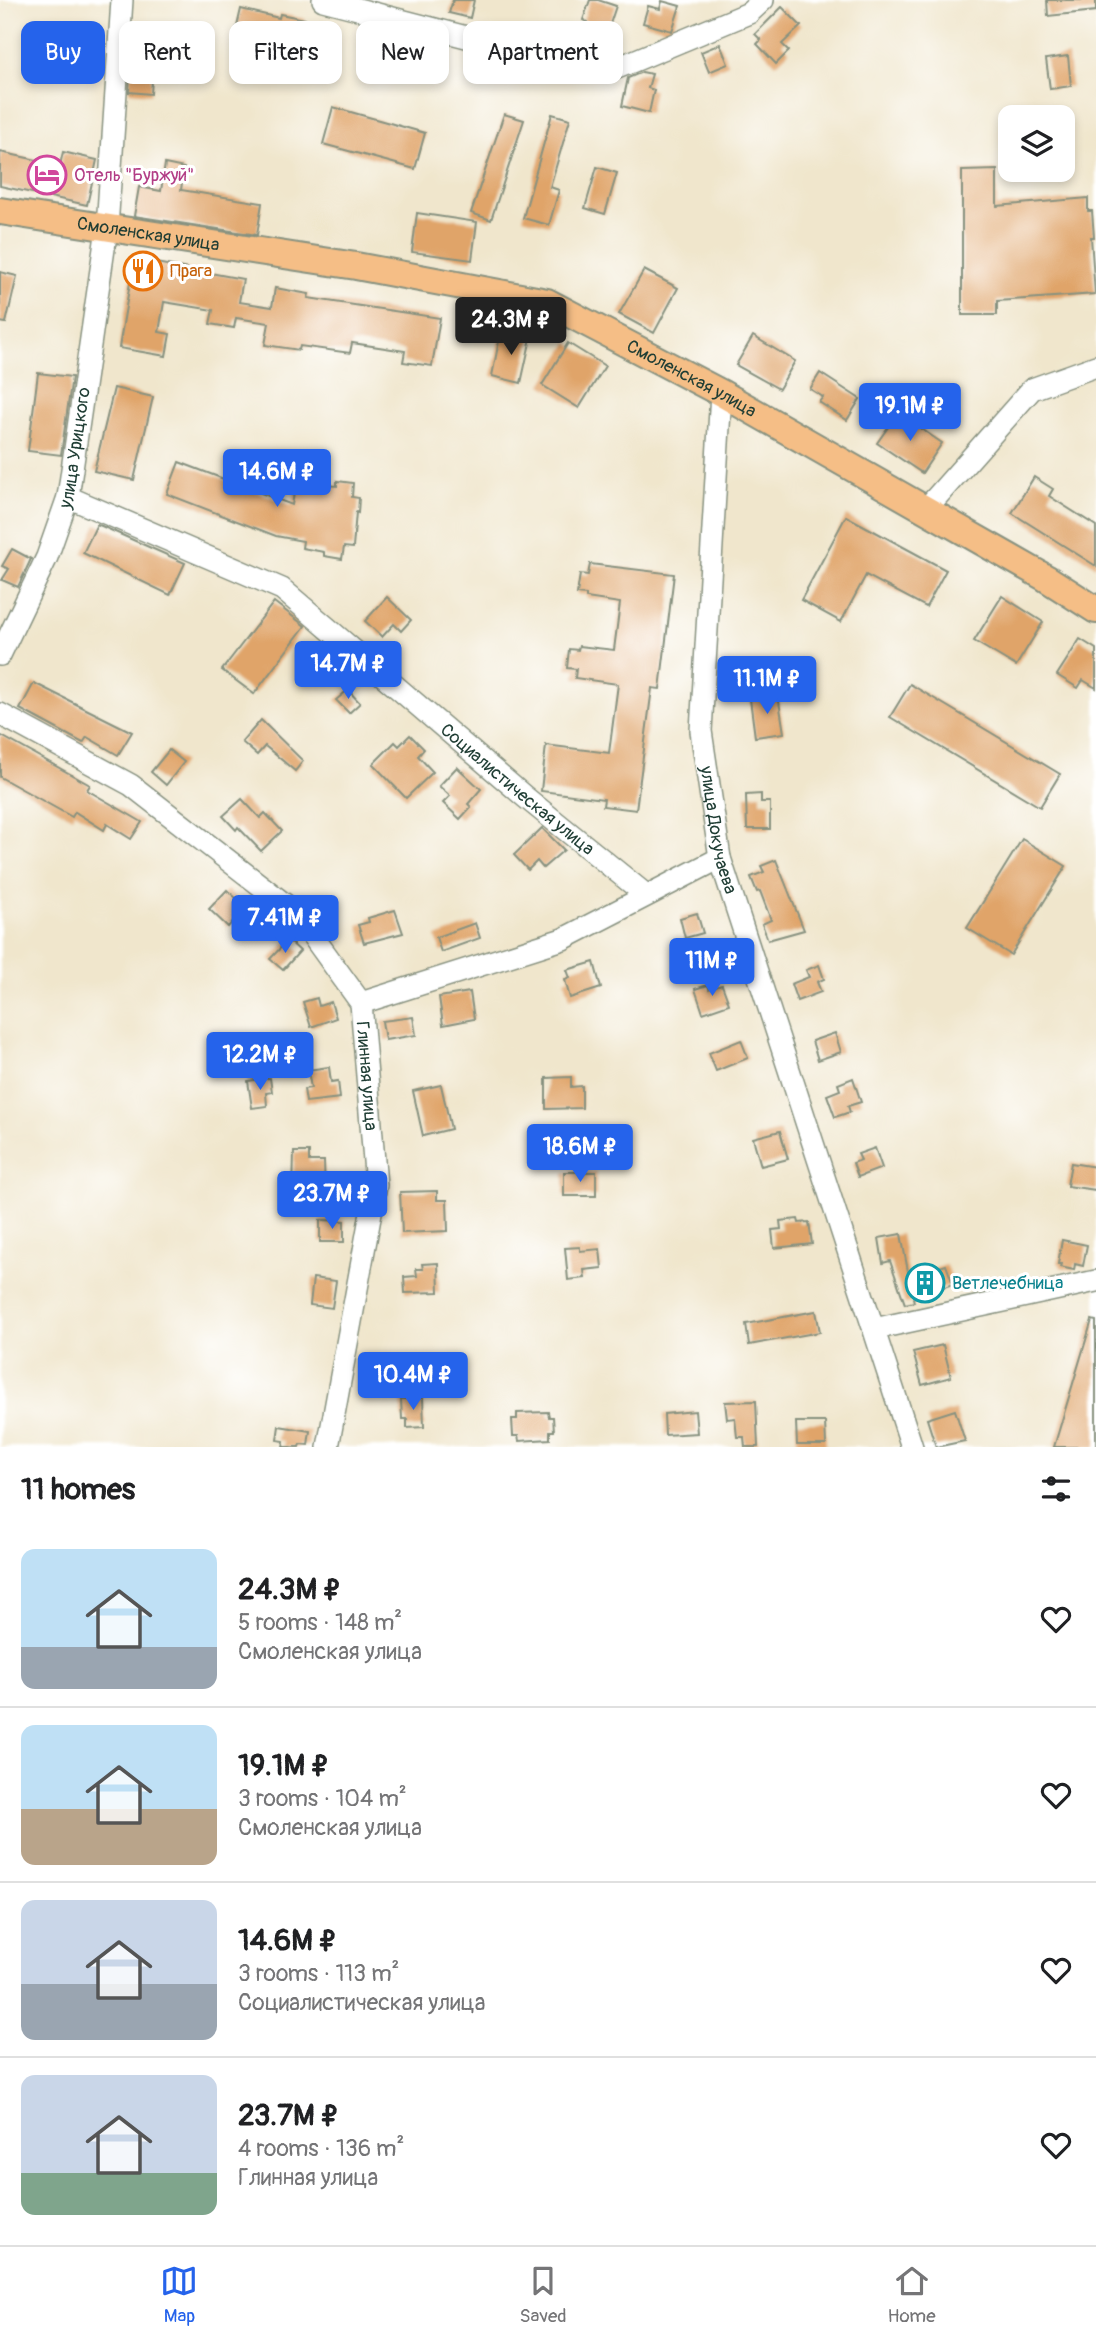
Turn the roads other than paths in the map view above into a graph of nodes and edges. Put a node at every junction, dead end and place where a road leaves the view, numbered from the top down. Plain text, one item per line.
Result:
1 (122, 0) edge
2 (323, 0) edge
3 (763, 0) edge
4 (0, 211) edge
5 (107, 228) junction
6 (1096, 366) edge
7 (721, 393) junction
8 (68, 497) junction
9 (925, 510) junction
10 (1096, 610) edge
11 (0, 655) edge
12 (0, 714) edge
13 (720, 858) junction
14 (646, 895) junction
15 (361, 1003) junction
16 (1096, 1282) edge
17 (874, 1329) junction
18 (328, 1447) edge
19 (912, 1447) edge

1 - 5 street, улица Урицкого
2 - 3 street
4 - 5 main road, Смоленская улица
5 - 7 main road, Смоленская улица
5 - 8 street, улица Урицкого
6 - 9 street
7 - 9 main road, Смоленская улица
7 - 13 street, улица Докучаева
8 - 11 street, улица Урицкого
8 - 14 street, Социалистическая улица
9 - 10 main road, Смоленская улица
12 - 15 street, Глинная улица
13 - 14 street
13 - 17 street, улица Докучаева
14 - 15 street
15 - 18 street, Глинная улица
16 - 17 street
17 - 19 street, улица Докучаева

